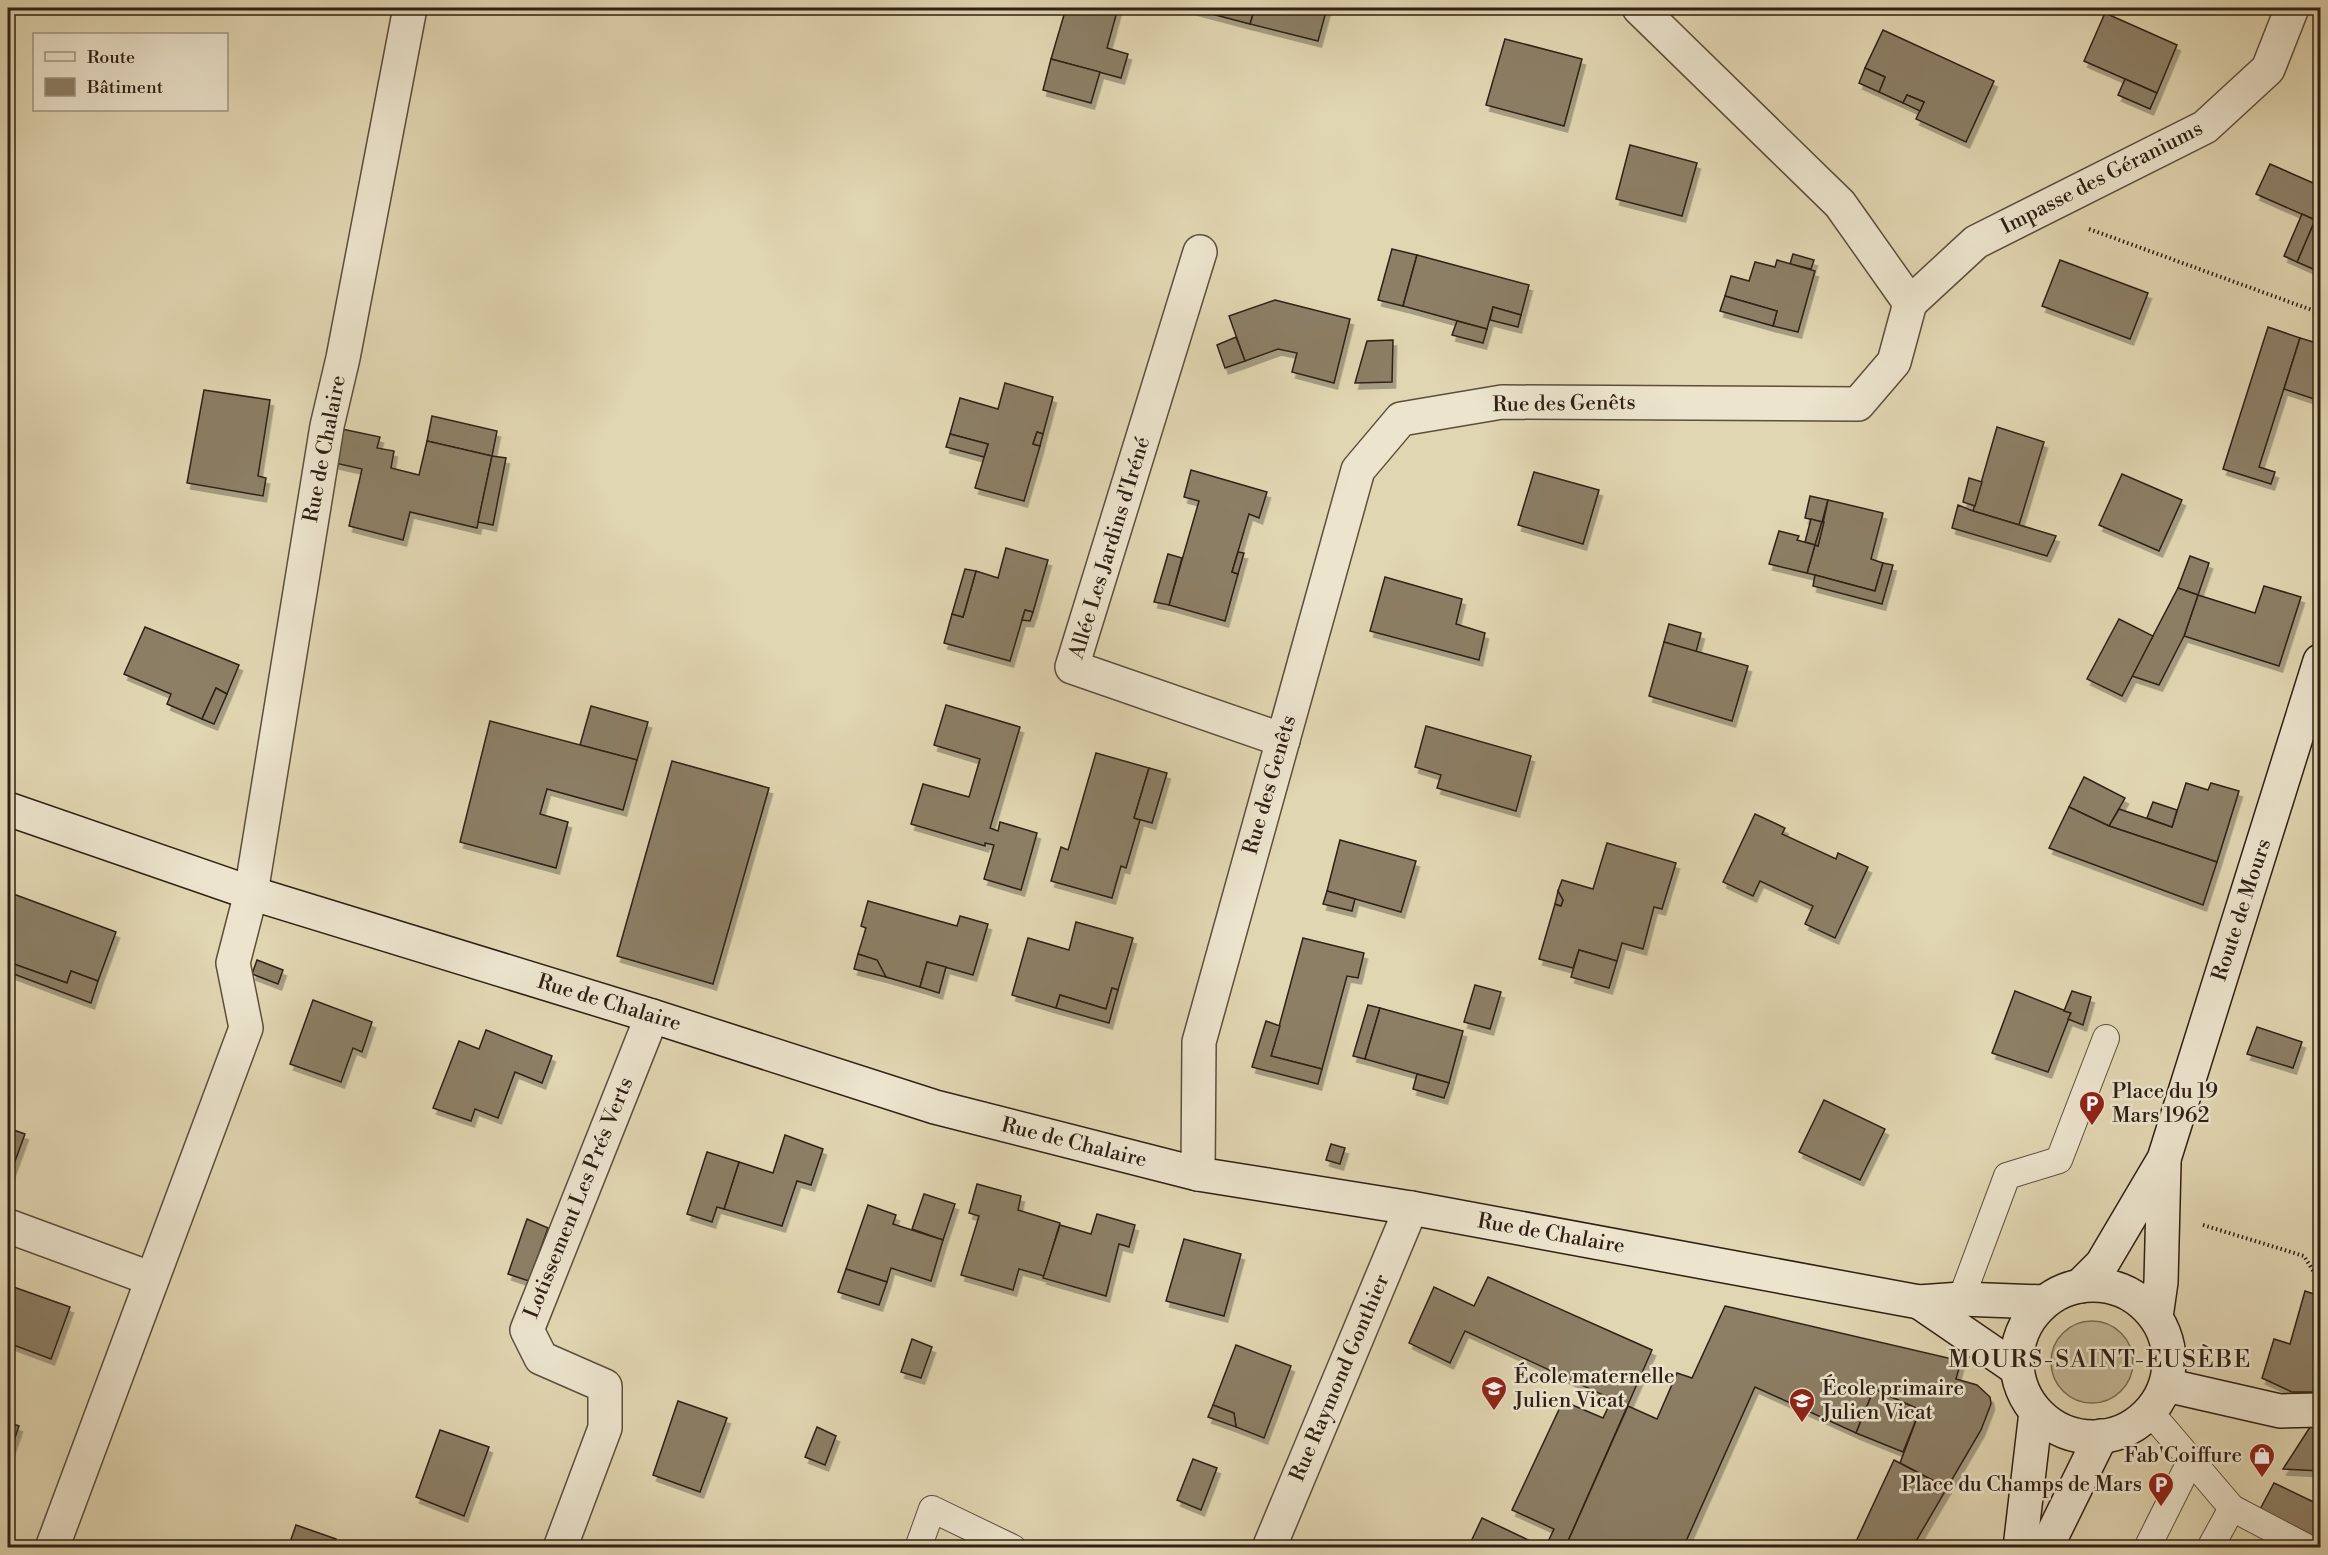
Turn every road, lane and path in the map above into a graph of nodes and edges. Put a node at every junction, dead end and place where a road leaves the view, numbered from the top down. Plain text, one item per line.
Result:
1 (410, 8) edge
2 (1639, 8) edge
3 (2292, 8) edge
4 (2038, 211) junction
5 (1200, 252) dead end
6 (1910, 303) junction
7 (2320, 313) edge
8 (2320, 662) edge
9 (1283, 740) junction
10 (8, 810) edge
11 (251, 893) junction
12 (652, 1016) junction
13 (2106, 1038) dead end
14 (2163, 1159) junction
15 (1198, 1174) junction
16 (1411, 1208) junction
17 (2164, 1213) junction
18 (8, 1226) edge
19 (152, 1279) junction
20 (2320, 1282) edge
21 (2080, 1286) junction
22 (1961, 1299) junction
23 (1919, 1302) junction
24 (2044, 1302) junction
25 (2156, 1317) junction
26 (2017, 1369) junction
27 (2158, 1398) junction
28 (2320, 1410) edge
29 (2036, 1412) junction
30 (2101, 1436) junction
31 (2191, 1460) junction
32 (2232, 1508) junction
33 (2019, 1547) edge
34 (52, 1548) edge
35 (560, 1548) edge
36 (918, 1548) edge
37 (1013, 1548) edge
38 (1269, 1548) edge
39 (2046, 1548) edge
40 (2146, 1548) edge
41 (2210, 1548) edge
42 (2308, 1548) edge

1 - 11 street, Rue de Chalaire
2 - 6 street
3 - 4 street, Impasse des Géraniums
4 - 6 street, Impasse des Géraniums
4 - 7 path
5 - 9 street, Allée Les Jardins d'Iréné
6 - 9 street, Rue des Genêts
8 - 14 street, Route de Mours
9 - 15 street, Rue des Genêts
10 - 11 street, Rue de Chalaire
11 - 12 street, Rue de Chalaire
11 - 19 street
12 - 15 street, Rue de Chalaire
12 - 35 street, Lotissement Les Prés Verts
13 - 22 lane
14 - 17 street, Route de Mours
14 - 21 street, Route de Mours
15 - 16 street, Rue de Chalaire
16 - 23 street, Rue de Chalaire
16 - 38 street, Rue Raymond Gonthier
17 - 20 path
17 - 25 street, Route de Mours
18 - 19 street
19 - 34 street
21 - 24 street
21 - 25 street
22 - 23 street, Rue de Chalaire
22 - 24 street, Rue de Chalaire
23 - 26 street, Rue de Chalaire
24 - 26 street
25 - 27 street
26 - 29 street
27 - 28 street
27 - 30 street
27 - 31 lane
29 - 30 street
29 - 33 street
30 - 39 street
31 - 32 lane
31 - 40 lane
32 - 41 lane
32 - 42 lane
36 - 37 lane

